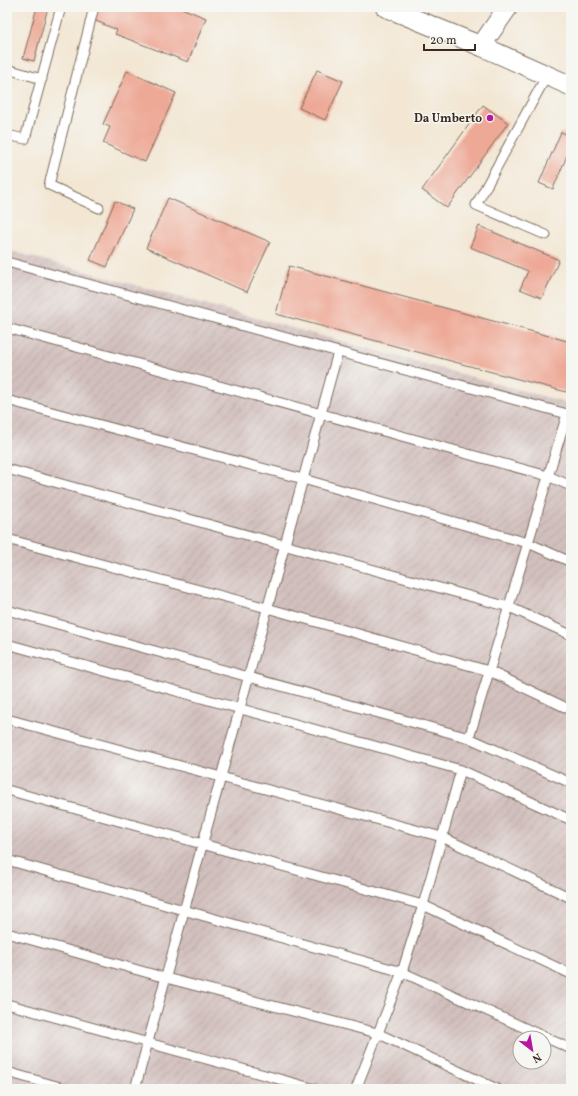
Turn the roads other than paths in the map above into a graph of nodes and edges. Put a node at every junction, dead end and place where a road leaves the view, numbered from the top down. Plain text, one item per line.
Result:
1 (61, 7) edge
2 (94, 7) edge
3 (385, 7) edge
4 (508, 7) edge
5 (481, 46) junction
6 (7, 69) edge
7 (547, 75) junction
8 (42, 79) junction
9 (571, 86) edge
10 (7, 135) edge
11 (99, 208) dead end
12 (546, 236) dead end
13 (7, 262) edge
14 (7, 328) edge
15 (338, 352) junction
16 (7, 400) edge
17 (321, 414) junction
18 (569, 415) edge
19 (7, 469) edge
20 (548, 476) junction
21 (303, 479) junction
22 (571, 486) edge
23 (7, 539) edge
24 (528, 543) junction
25 (284, 546) junction
26 (571, 562) edge
27 (508, 607) junction
28 (267, 608) junction
29 (7, 610) edge
30 (571, 635) edge
31 (7, 644) edge
32 (489, 671) junction
33 (248, 680) junction
34 (241, 704) junction
35 (571, 710) edge
36 (7, 719) edge
37 (469, 738) junction
38 (461, 770) junction
39 (221, 777) junction
40 (571, 783) edge
41 (7, 790) edge
42 (571, 820) edge
43 (442, 837) junction
44 (202, 845) junction
45 (7, 860) edge
46 (571, 898) edge
47 (423, 905) junction
48 (185, 909) junction
49 (7, 933) edge
50 (402, 972) junction
51 (571, 974) edge
52 (166, 978) junction
53 (7, 1004) edge
54 (377, 1033) junction
55 (148, 1044) junction
56 (571, 1049) edge
57 (7, 1072) edge
58 (67, 1089) edge
59 (136, 1089) edge
60 (315, 1089) edge
61 (356, 1089) edge
62 (497, 1089) edge

1 - 8 lane
2 - 11 lane
3 - 5 street
4 - 5 street
5 - 7 street
6 - 8 lane
7 - 9 street
7 - 12 lane
8 - 10 lane
13 - 15 lane
14 - 17 lane
15 - 17 lane
15 - 18 lane
16 - 21 lane
17 - 20 lane
17 - 21 lane
18 - 20 lane
19 - 25 lane
20 - 22 lane
20 - 24 lane
21 - 24 lane
21 - 25 lane
23 - 28 lane
24 - 26 lane
24 - 27 lane
25 - 27 lane
25 - 28 lane
27 - 30 lane
27 - 32 lane
28 - 32 lane
28 - 33 lane
29 - 33 lane
31 - 34 lane
32 - 35 lane
32 - 37 lane
33 - 34 lane
33 - 37 lane
34 - 38 lane
34 - 39 lane
36 - 39 lane
37 - 40 lane
38 - 42 lane
38 - 43 lane
39 - 43 lane
39 - 44 lane
41 - 44 lane
43 - 46 lane
43 - 47 lane
44 - 47 lane
44 - 48 lane
45 - 48 lane
47 - 50 lane
47 - 51 lane
48 - 50 lane
48 - 52 lane
49 - 52 lane
50 - 54 lane
50 - 56 lane
52 - 54 lane
52 - 55 lane
53 - 55 lane
54 - 61 lane
54 - 62 lane
55 - 59 lane
55 - 60 lane
57 - 58 lane

